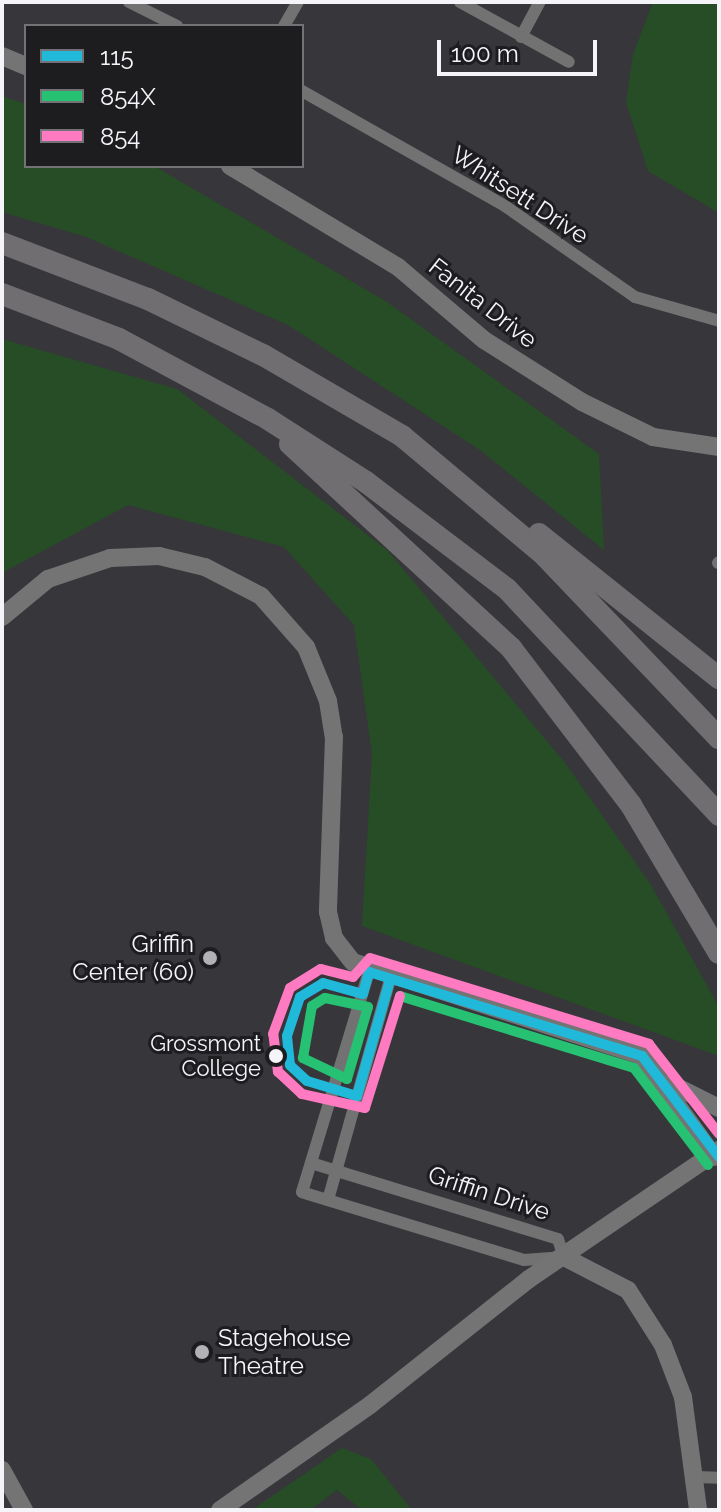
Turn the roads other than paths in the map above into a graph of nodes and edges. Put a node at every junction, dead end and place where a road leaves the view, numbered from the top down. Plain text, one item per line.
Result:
1 (129, 2) edge
2 (298, 2) edge
3 (460, 2) edge
4 (540, 2) edge
5 (173, 24) edge
6 (285, 24) edge
7 (521, 37) junction
8 (2, 56) edge
9 (569, 62) dead end
10 (24, 65) edge
11 (304, 92) edge
12 (233, 168) edge
13 (2, 243) edge
14 (2, 294) edge
15 (719, 321) edge
16 (268, 419) junction
17 (719, 447) edge
18 (441, 466) junction
19 (2, 617) edge
20 (719, 678) edge
21 (719, 738) edge
22 (719, 815) edge
23 (719, 953) edge
24 (369, 972) junction
25 (390, 980) junction
26 (668, 1082) junction
27 (719, 1108) edge
28 (717, 1155) edge
29 (311, 1163) junction
30 (336, 1169) junction
31 (328, 1200) junction
32 (564, 1257) junction
33 (2, 1470) edge
34 (695, 1477) junction
35 (719, 1478) edge
36 (24, 1510) edge
37 (220, 1510) edge
38 (698, 1510) edge

1 - 5 street
2 - 6 street
3 - 7 street
4 - 7 street
7 - 9 street
8 - 10 street
11 - 15 street, Whitsett Drive
12 - 17 street, Fanita Drive
13 - 18 highway
14 - 16 highway
16 - 22 highway
16 - 23 highway
18 - 20 highway
18 - 21 highway
19 - 24 street
24 - 25 street
24 - 29 street
25 - 26 street
25 - 30 street
26 - 27 street
26 - 28 street
28 - 32 street
29 - 30 street, Griffin Drive
29 - 31 street, Griffin Drive
30 - 31 street
30 - 32 street, Griffin Drive
31 - 32 street, Griffin Drive
32 - 34 street
32 - 37 street
33 - 36 street
34 - 35 street
34 - 38 street

